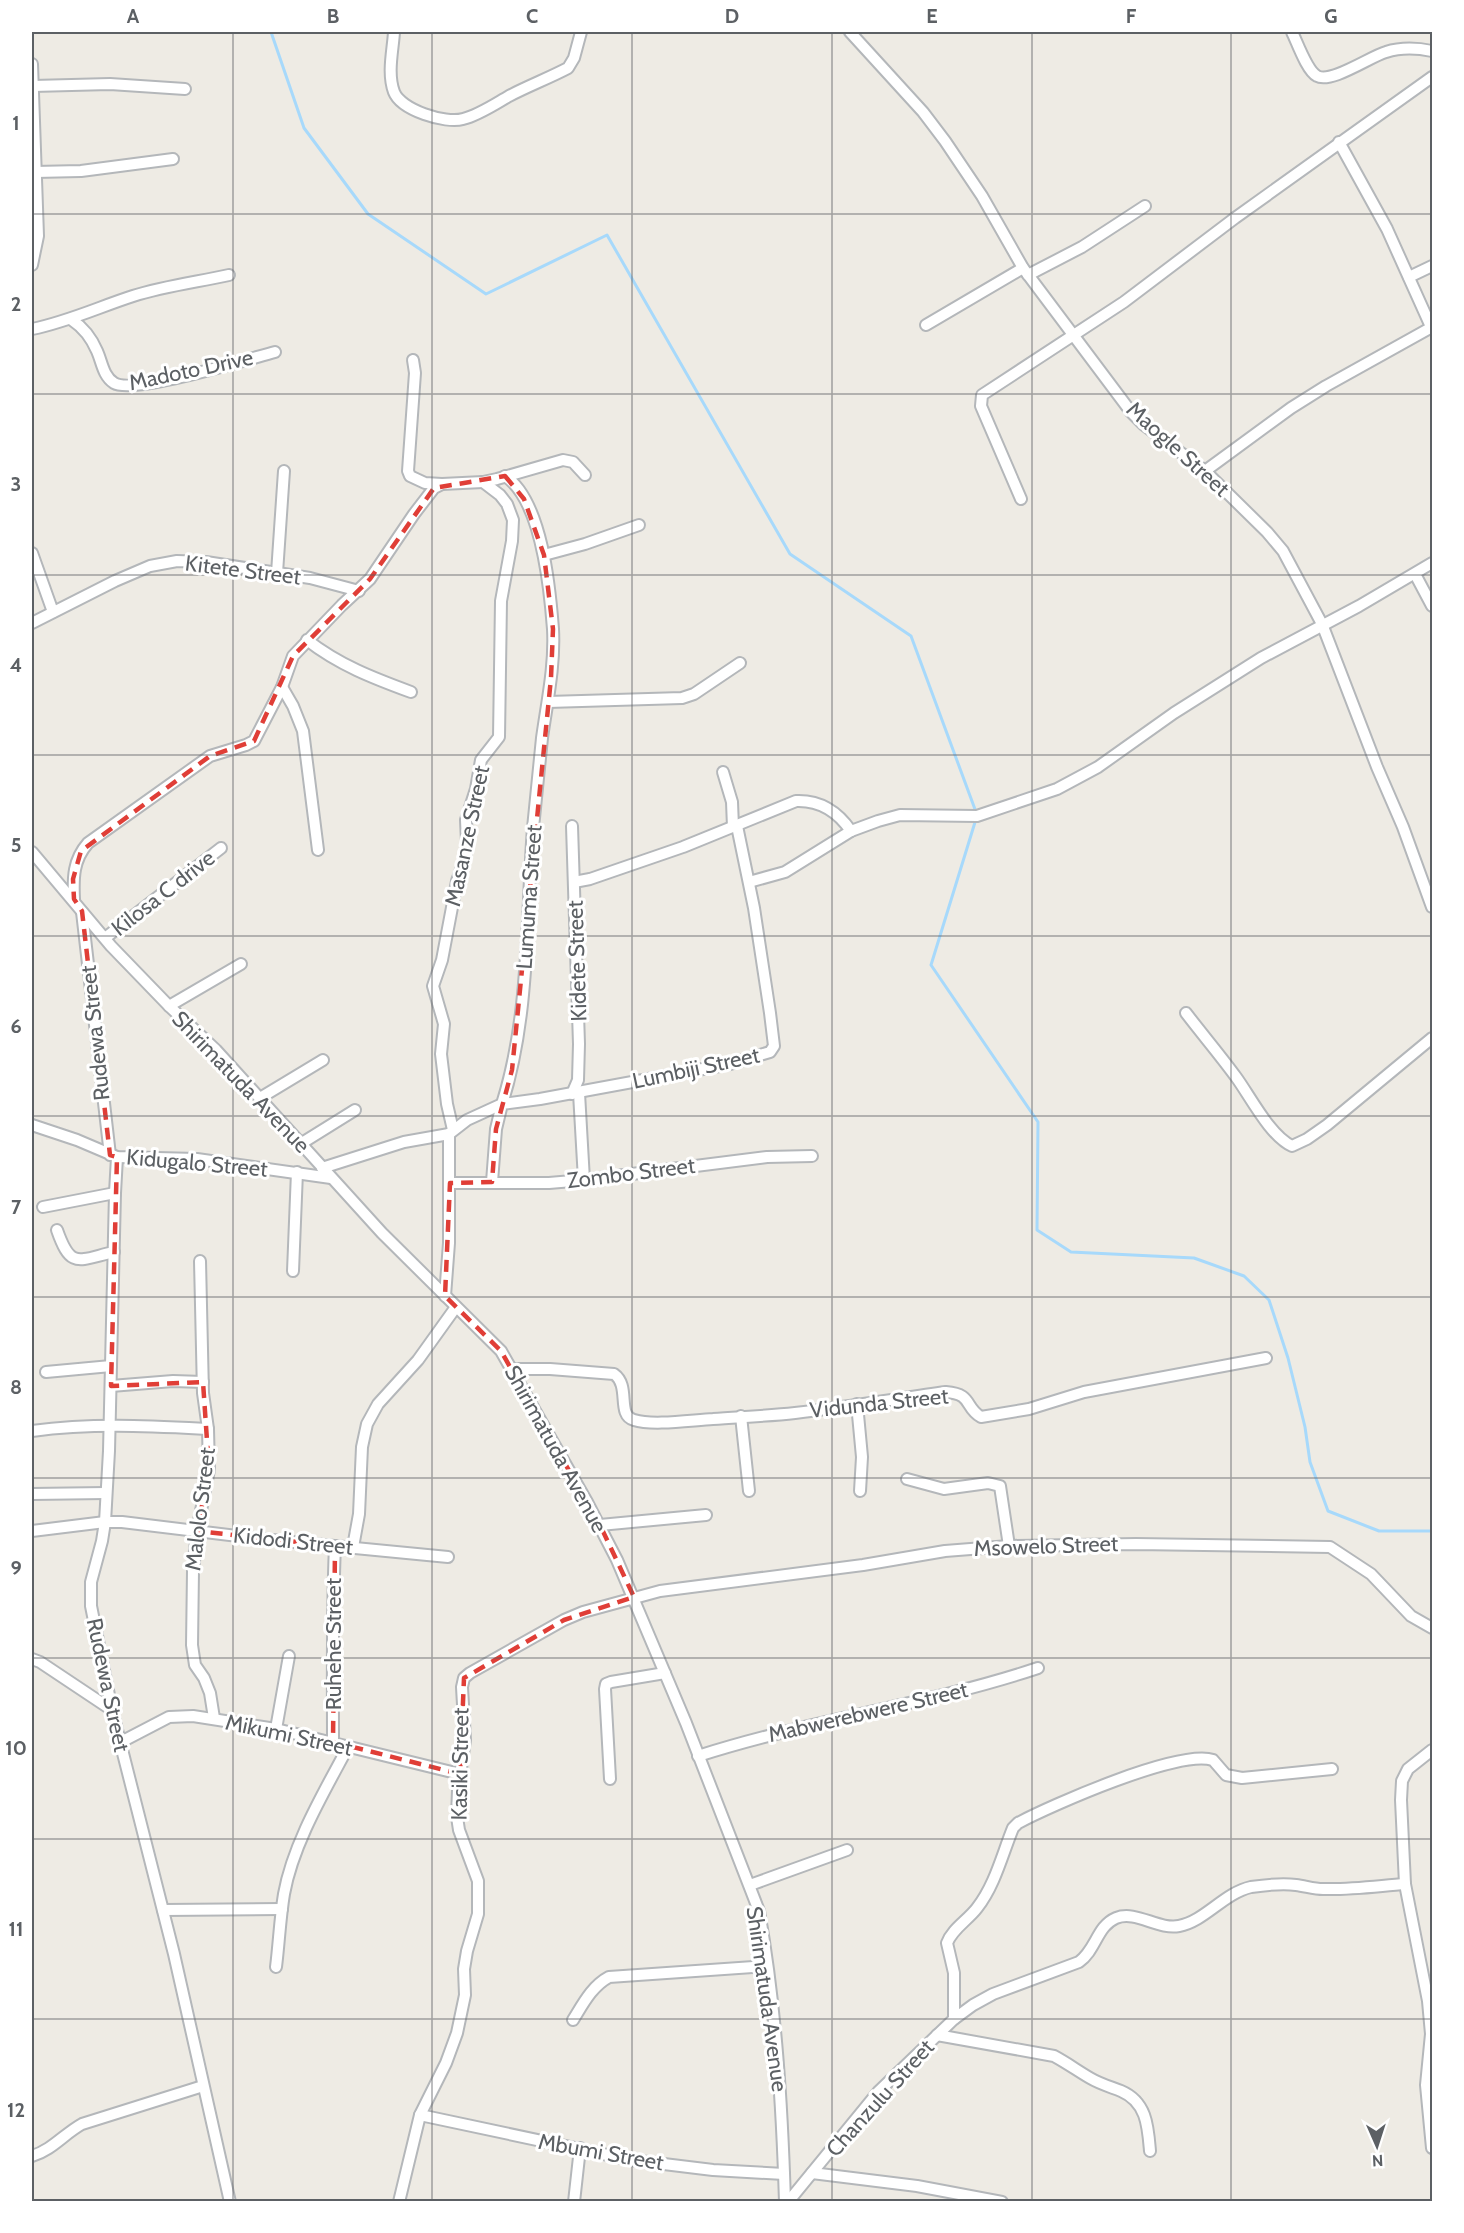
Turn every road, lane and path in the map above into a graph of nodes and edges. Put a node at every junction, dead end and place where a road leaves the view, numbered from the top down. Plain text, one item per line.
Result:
1 (394, 32) edge
2 (580, 32) edge
3 (850, 32) edge
4 (1292, 32) edge
5 (1432, 51) edge
6 (32, 64) edge
7 (1432, 77) edge
8 (33, 86) edge
9 (185, 89) dead end
10 (33, 139) edge
11 (1339, 142) junction
12 (172, 159) dead end
13 (35, 172) junction
14 (1145, 206) dead end
15 (35, 236) edge
16 (32, 265) edge
17 (1432, 266) edge
18 (1026, 272) junction
19 (229, 275) dead end
20 (1409, 277) junction
21 (72, 320) junction
22 (926, 325) dead end
23 (1432, 328) edge
24 (32, 329) edge
25 (1073, 336) junction
26 (274, 352) dead end
27 (413, 360) dead end
28 (284, 471) dead end
29 (1205, 471) junction
30 (585, 475) dead end
31 (505, 476) junction
32 (483, 482) junction
33 (442, 484) junction
34 (1021, 499) dead end
35 (639, 525) dead end
36 (32, 553) edge
37 (544, 555) junction
38 (1432, 563) edge
39 (277, 573) junction
40 (1415, 574) junction
41 (359, 591) junction
42 (1432, 606) edge
43 (53, 612) junction
44 (32, 623) edge
45 (1322, 624) junction
46 (307, 640) junction
47 (740, 663) dead end
48 (282, 687) junction
49 (411, 692) dead end
50 (548, 702) junction
51 (723, 772) dead end
52 (572, 826) dead end
53 (735, 827) junction
54 (852, 831) junction
55 (221, 848) dead end
56 (318, 850) dead end
57 (32, 852) edge
58 (574, 882) junction
59 (749, 882) junction
60 (74, 900) junction
61 (1432, 907) edge
62 (82, 911) junction
63 (105, 938) junction
64 (241, 964) dead end
65 (169, 1006) junction
66 (1186, 1013) dead end
67 (1432, 1038) edge
68 (323, 1060) dead end
69 (575, 1093) junction
70 (260, 1098) junction
71 (502, 1104) junction
72 (355, 1110) dead end
73 (32, 1125) edge
74 (451, 1132) junction
75 (302, 1143) junction
76 (114, 1156) junction
77 (812, 1156) dead end
78 (322, 1168) junction
79 (297, 1172) junction
80 (332, 1178) junction
81 (584, 1180) junction
82 (492, 1182) junction
83 (450, 1183) junction
84 (115, 1193) junction
85 (43, 1207) dead end
86 (57, 1230) dead end
87 (114, 1252) junction
88 (200, 1261) dead end
89 (293, 1271) dead end
90 (445, 1296) junction
91 (456, 1307) junction
92 (1266, 1358) dead end
93 (111, 1366) junction
94 (511, 1369) junction
95 (46, 1372) dead end
96 (203, 1382) junction
97 (111, 1386) junction
98 (857, 1404) junction
99 (741, 1416) junction
100 (110, 1424) junction
101 (208, 1429) junction
102 (32, 1431) edge
103 (907, 1479) dead end
104 (749, 1491) dead end
105 (860, 1491) dead end
106 (106, 1493) junction
107 (32, 1494) edge
108 (706, 1515) dead end
109 (105, 1522) junction
110 (600, 1525) junction
111 (32, 1531) edge
112 (197, 1531) junction
113 (335, 1546) junction
114 (1009, 1546) junction
115 (353, 1547) junction
116 (448, 1557) dead end
117 (634, 1597) junction
118 (1432, 1628) edge
119 (289, 1656) dead end
120 (32, 1659) edge
121 (1038, 1668) dead end
122 (665, 1673) junction
123 (112, 1710) junction
124 (214, 1718) junction
125 (276, 1729) junction
126 (121, 1742) junction
127 (333, 1742) junction
128 (348, 1747) junction
129 (1432, 1750) edge
130 (698, 1756) junction
131 (1332, 1769) dead end
132 (460, 1774) junction
133 (610, 1779) dead end
134 (847, 1850) dead end
135 (1405, 1884) junction
136 (750, 1885) junction
137 (282, 1909) junction
138 (163, 1910) junction
139 (768, 1966) junction
140 (276, 1967) dead end
141 (954, 2019) junction
142 (573, 2020) dead end
143 (937, 2035) junction
144 (203, 2086) junction
145 (420, 2115) junction
146 (580, 2148) junction
147 (1432, 2148) edge
148 (1150, 2151) dead end
149 (32, 2156) edge
150 (812, 2173) junction
151 (784, 2174) junction
152 (230, 2202) edge
153 (399, 2202) edge
154 (574, 2202) edge
155 (786, 2202) edge
156 (1002, 2202) edge

1 - 2 street
3 - 18 street, Maogle Street
4 - 5 street
6 - 8 street
7 - 11 street
8 - 9 street
8 - 10 street
10 - 13 street
11 - 20 street
11 - 25 street
12 - 13 street
13 - 15 street
14 - 18 street
15 - 16 street
17 - 20 street
18 - 22 street
18 - 25 street, Maogle Street
19 - 21 street
20 - 23 street
21 - 24 street
21 - 26 street, Madoto Drive
23 - 29 street
25 - 29 street, Maogle Street
25 - 34 street
27 - 33 street
28 - 39 street
29 - 45 street, Maogle Street
30 - 31 street
31 - 32 street
31 - 37 street, Lumuma Street
32 - 33 street
32 - 74 street, Masanze Street
33 - 41 street
35 - 37 street
36 - 43 street
37 - 50 street, Lumuma Street
38 - 40 street
39 - 41 street, Kitete Street
39 - 43 street, Kitete Street
40 - 42 street
40 - 45 street
41 - 46 street
43 - 44 street, Kitete Street
45 - 54 street
45 - 61 street, Maogle Street
46 - 48 street
46 - 49 street
47 - 50 street
48 - 56 street
48 - 60 street
50 - 71 street, Lumuma Street
51 - 53 street, Lumbiji Street
52 - 58 street, Kidete Street
53 - 54 street
53 - 58 street
53 - 59 street, Lumbiji Street
54 - 59 street
55 - 63 street, Kilosa C drive
57 - 60 street, Shirimatuda Avenue
58 - 69 street, Kidete Street
59 - 69 street, Lumbiji Street
60 - 62 street, Shirimatuda Avenue
62 - 63 street, Shirimatuda Avenue
62 - 76 street, Rudewa Street
63 - 65 street, Shirimatuda Avenue
64 - 65 street
65 - 70 street, Shirimatuda Avenue
66 - 67 street
68 - 70 street
69 - 71 street, Lumbiji Street
69 - 81 street, Kidete Street
70 - 75 street, Shirimatuda Avenue
71 - 74 street
71 - 82 street, Lumuma Street
72 - 75 street
73 - 76 street, Kidugalo Street
74 - 78 street
74 - 83 street
75 - 78 street, Shirimatuda Avenue
76 - 79 street, Kidugalo Street
76 - 84 street, Rudewa Street
77 - 81 street, Zombo Street
78 - 80 street, Shirimatuda Avenue
79 - 80 street, Kidugalo Street
79 - 89 street
80 - 90 street, Shirimatuda Avenue
81 - 82 street, Zombo Street
82 - 83 street, Zombo Street
83 - 90 street
84 - 85 street
84 - 87 street, Rudewa Street
86 - 87 street
87 - 93 street, Rudewa Street
88 - 96 street, Malolo Street
90 - 91 street, Shirimatuda Avenue
91 - 94 street, Shirimatuda Avenue
91 - 115 street, Ruhehe Street
92 - 98 street, Vidunda Street
93 - 95 street
93 - 97 street, Rudewa Street
94 - 99 street, Vidunda Street
94 - 110 street, Shirimatuda Avenue
96 - 97 street
96 - 101 street, Malolo Street
97 - 100 street, Rudewa Street
98 - 99 street, Vidunda Street
98 - 105 street
99 - 104 street
100 - 101 street
100 - 102 street
100 - 106 street, Rudewa Street
101 - 112 street, Malolo Street
103 - 114 street
106 - 107 street
106 - 109 street, Rudewa Street
108 - 110 street
109 - 111 street, Kidodi Street
109 - 112 street, Kidodi Street
109 - 123 street, Rudewa Street
110 - 117 street, Shirimatuda Avenue
112 - 113 street, Kidodi Street
112 - 124 street, Malolo Street
113 - 115 street, Kidodi Street
113 - 127 street, Ruhehe Street
114 - 117 street, Msowelo Street
114 - 118 street, Msowelo Street
115 - 116 street, Kidodi Street
117 - 122 street, Shirimatuda Avenue
117 - 132 street, Kasiki Street
119 - 125 street
120 - 123 street
121 - 130 street, Mabwerebwere Street
122 - 130 street, Shirimatuda Avenue
122 - 133 street
123 - 126 street, Rudewa Street
124 - 125 street, Mikumi Street
124 - 126 street, Mikumi Street
125 - 127 street, Mikumi Street
126 - 138 street, Rudewa Street
127 - 128 street, Mikumi Street
128 - 132 street, Mikumi Street
128 - 137 street
129 - 135 street
130 - 136 street, Shirimatuda Avenue
131 - 141 street
132 - 145 street, Kasiki Street
134 - 136 street
135 - 141 street, Chanzulu Street
135 - 147 street
136 - 139 street, Shirimatuda Avenue
137 - 138 street
137 - 140 street
138 - 144 street, Rudewa Street
139 - 142 street
139 - 151 street, Shirimatuda Avenue
141 - 143 street, Chanzulu Street
143 - 148 street
143 - 150 street, Chanzulu Street
144 - 149 street
144 - 152 street, Rudewa Street
145 - 146 street, Mbumi Street
145 - 153 street, Kasiki Street
146 - 151 street, Mbumi Street
146 - 154 street
150 - 155 street, Chanzulu Street
150 - 156 street
151 - 155 street, Shirimatuda Avenue

